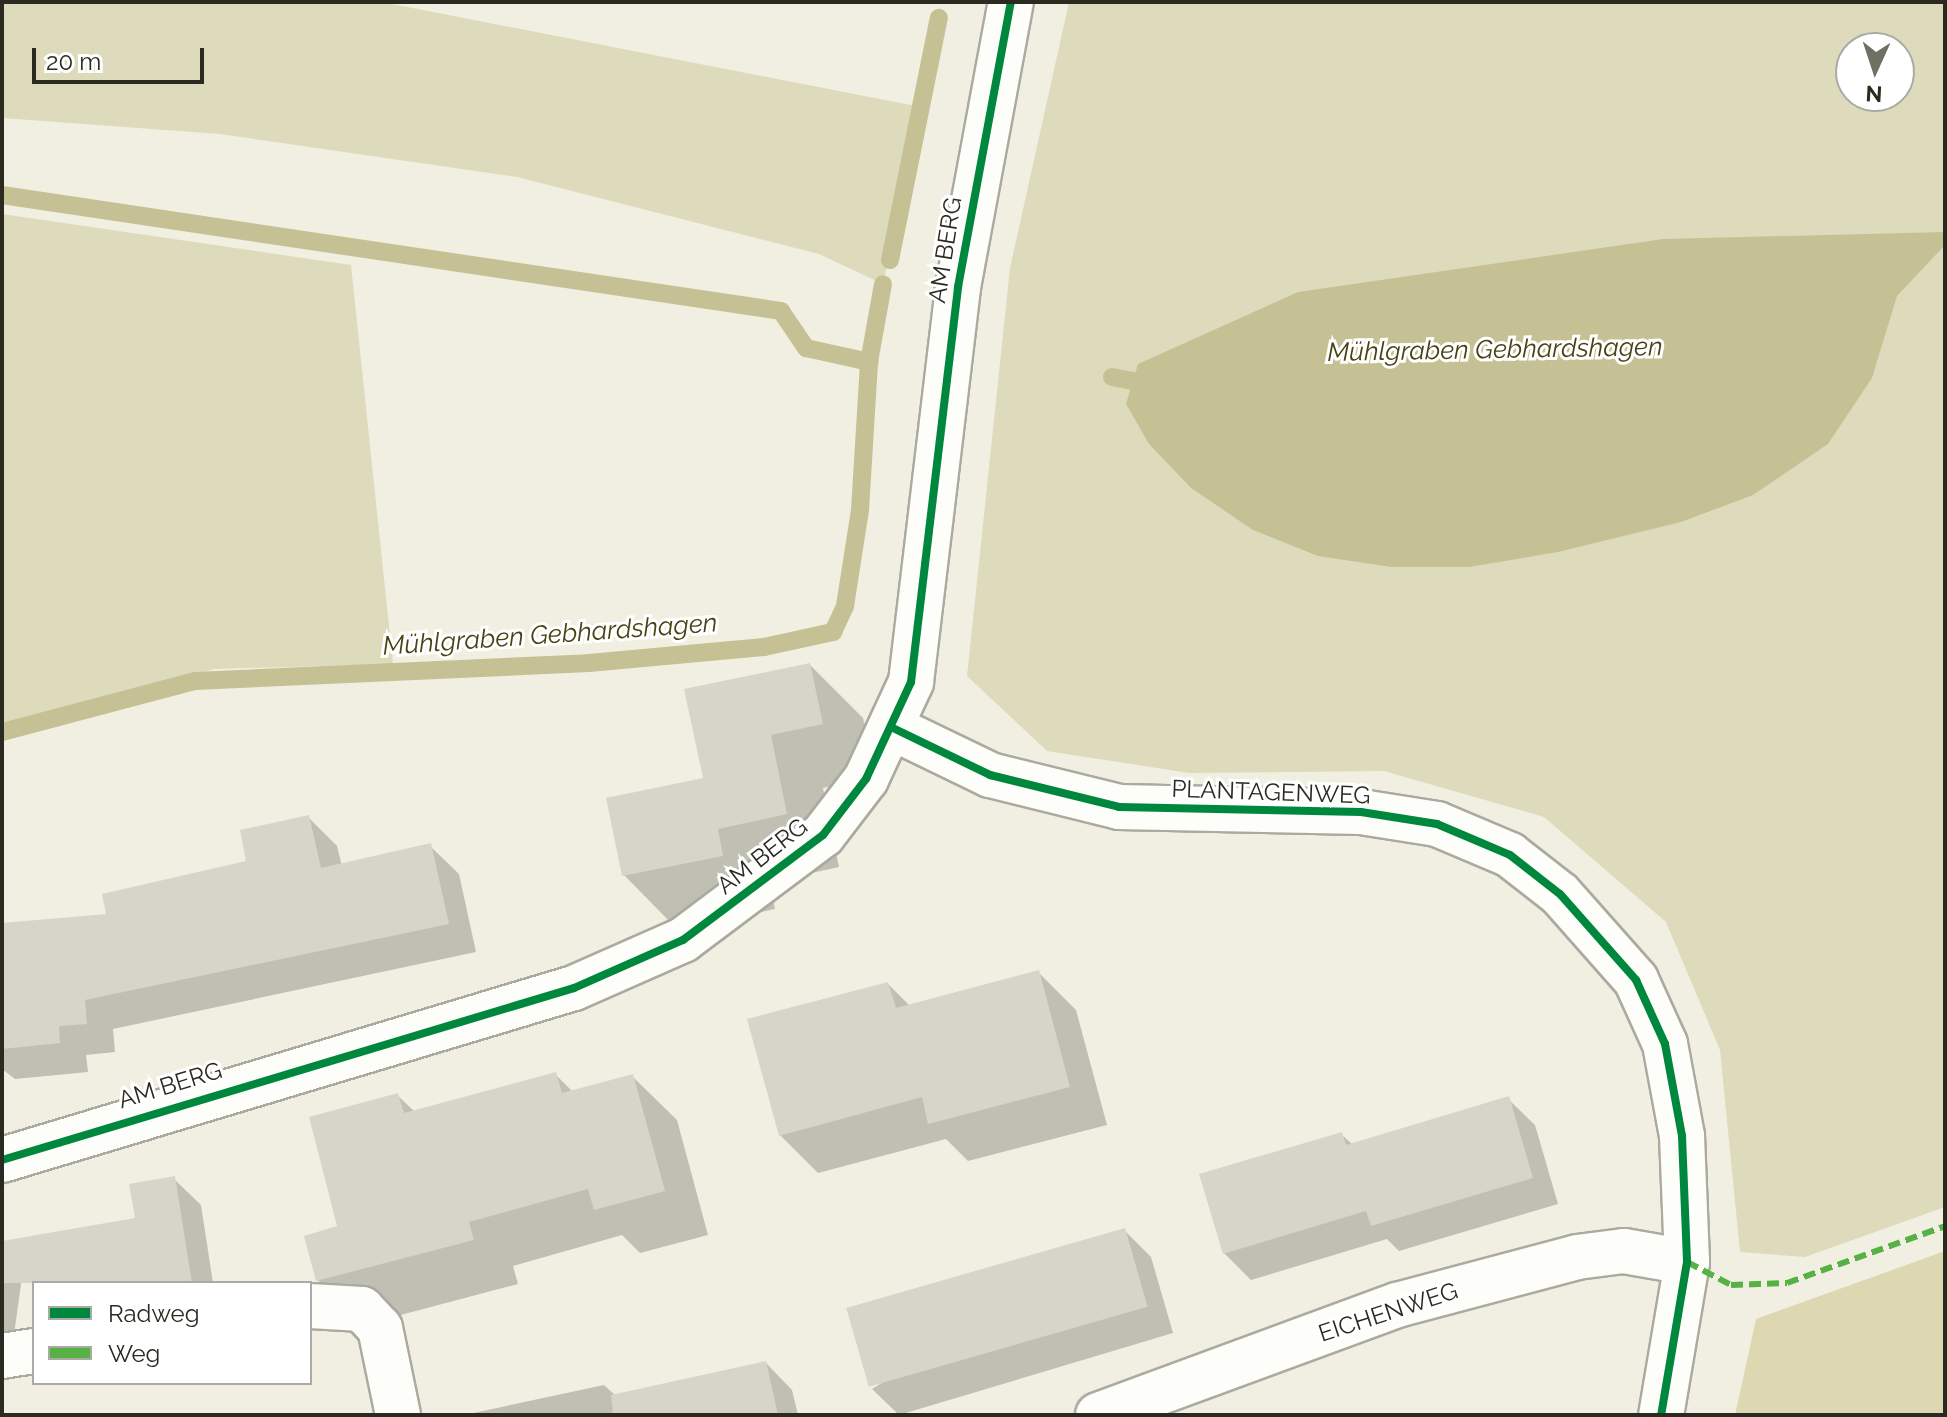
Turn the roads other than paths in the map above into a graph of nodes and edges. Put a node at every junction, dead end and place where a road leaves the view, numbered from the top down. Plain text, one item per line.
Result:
1 (1011, 2) edge
2 (895, 729) junction
3 (2, 1160) edge
4 (1687, 1262) junction
5 (312, 1306) edge
6 (32, 1351) edge
7 (2, 1356) edge
8 (398, 1415) edge
9 (1098, 1415) edge
10 (1661, 1415) edge

1 - 2 street, AM BERG
2 - 3 street, AM BERG
2 - 4 street, PLANTAGENWEG
4 - 9 street, EICHENWEG
4 - 10 street, PLANTAGENWEG
5 - 8 street
6 - 7 street

